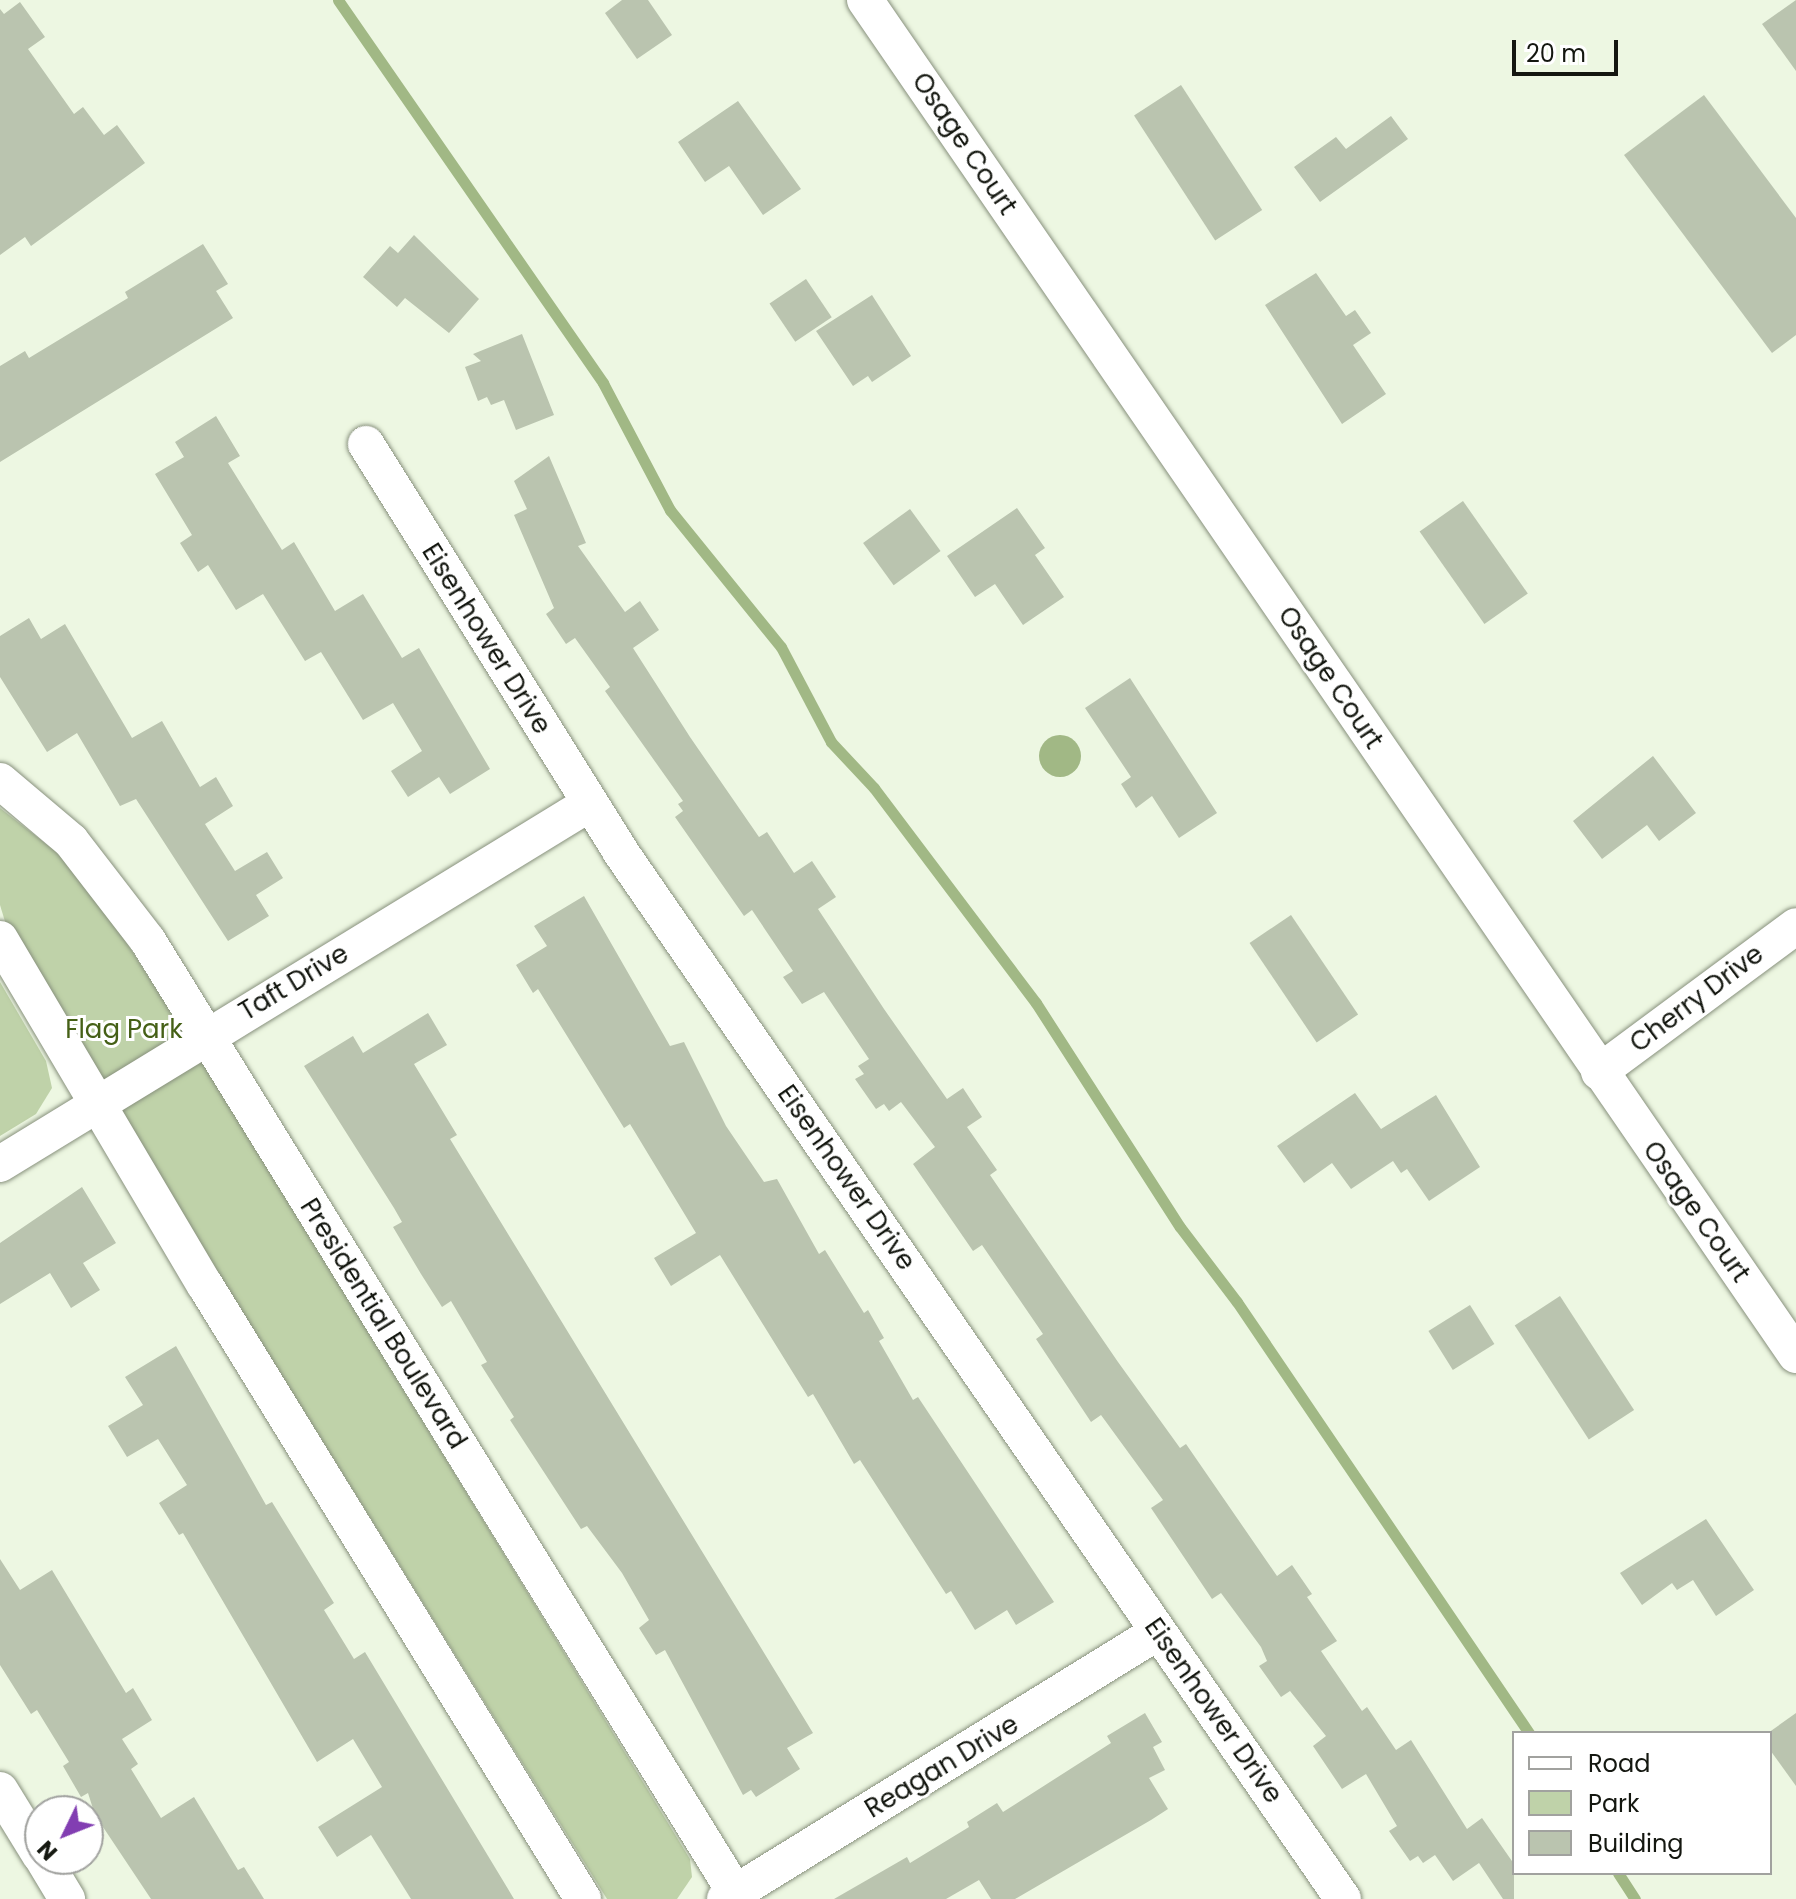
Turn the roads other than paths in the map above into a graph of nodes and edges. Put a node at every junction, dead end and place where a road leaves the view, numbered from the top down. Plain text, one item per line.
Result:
1 (865, 0) edge
2 (366, 444) dead end
3 (0, 781) edge
4 (589, 804) junction
5 (1796, 926) edge
6 (0, 939) edge
7 (206, 1036) junction
8 (1599, 1072) junction
9 (96, 1105) junction
10 (0, 1164) edge
11 (1796, 1355) edge
12 (1158, 1632) junction
13 (0, 1790) edge
14 (24, 1829) edge
15 (52, 1875) edge
16 (730, 1896) edge
17 (67, 1899) edge
18 (583, 1899) edge
19 (1343, 1899) edge

1 - 8 street, Osage Court
2 - 4 street, Eisenhower Drive
3 - 7 street, Presidential Boulevard
4 - 7 street, Taft Drive
4 - 12 street, Eisenhower Drive
5 - 8 street, Cherry Drive
6 - 9 street
7 - 9 street, Taft Drive
7 - 16 street, Presidential Boulevard
8 - 11 street, Osage Court
9 - 10 street, Taft Drive
9 - 18 street
12 - 16 street, Reagan Drive
12 - 19 street, Eisenhower Drive
13 - 14 street
15 - 17 street

